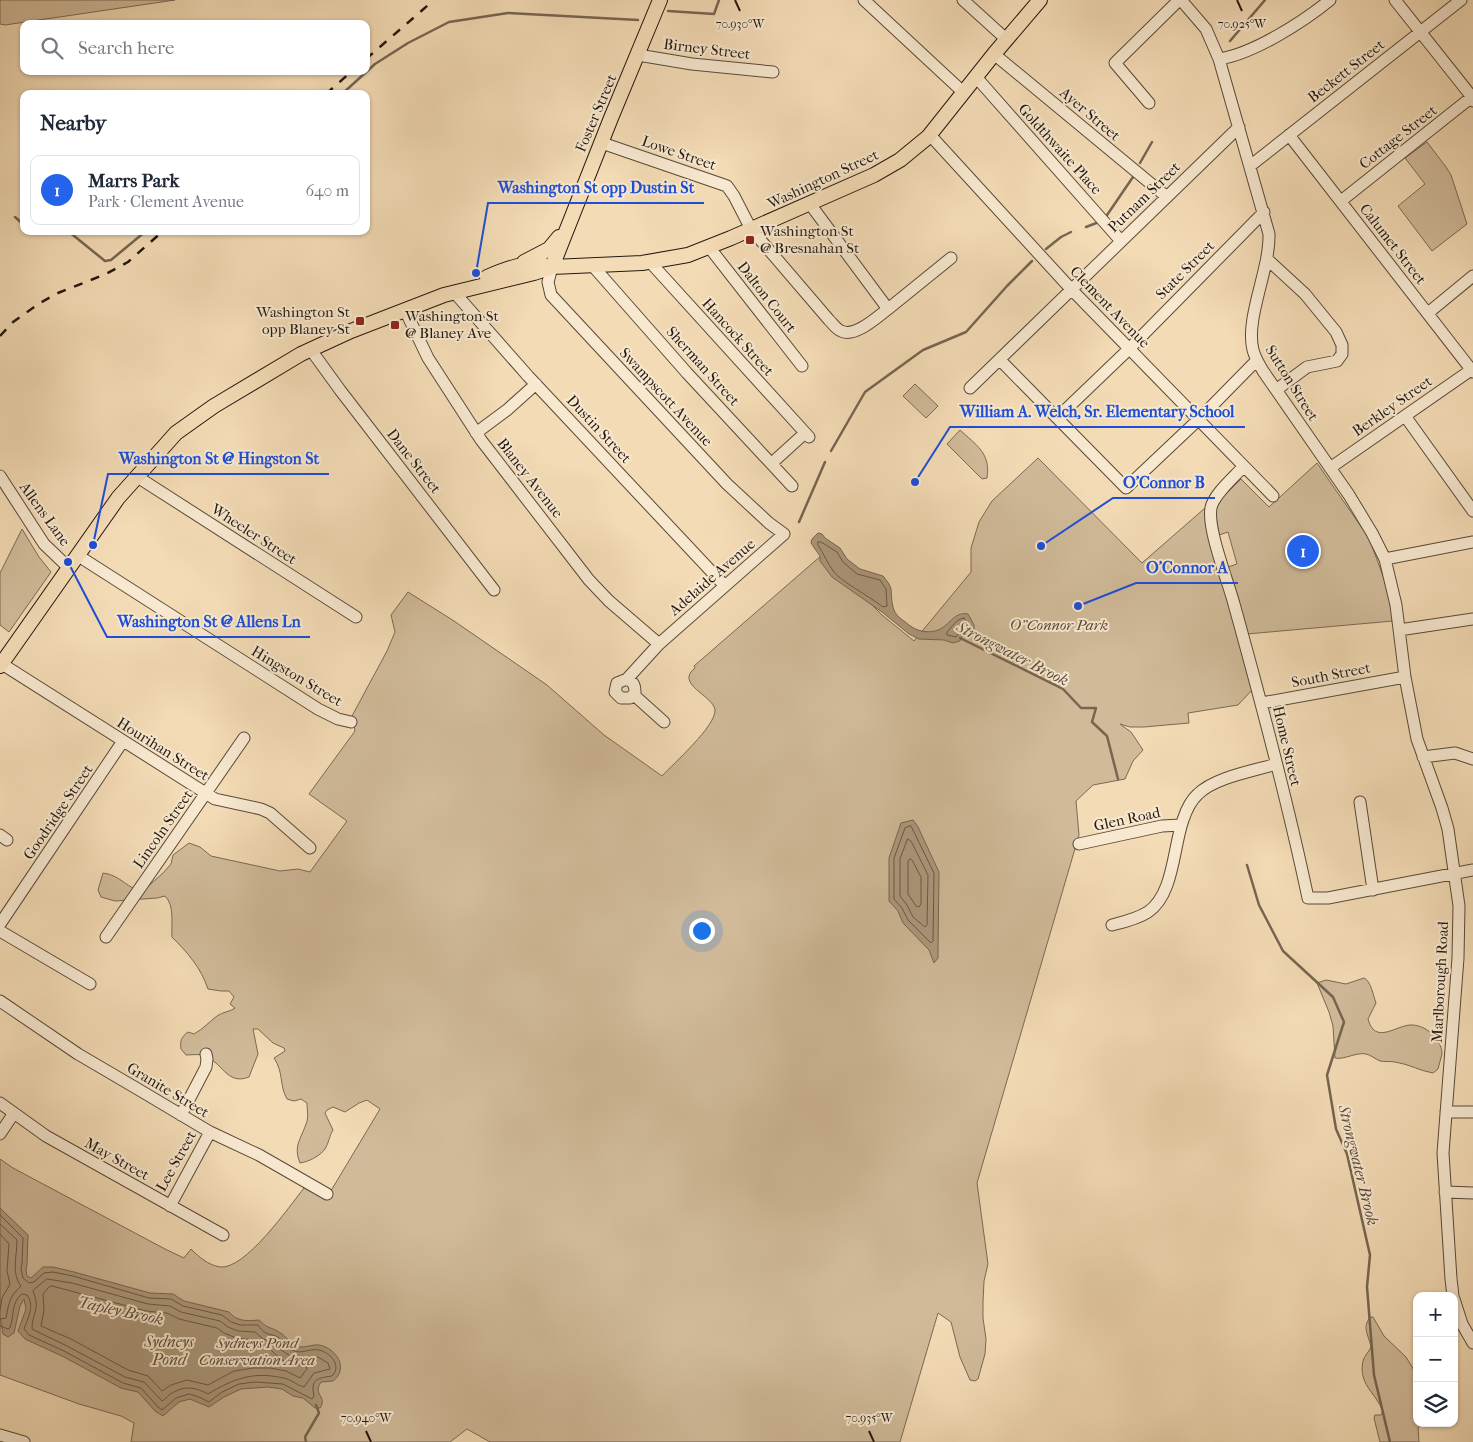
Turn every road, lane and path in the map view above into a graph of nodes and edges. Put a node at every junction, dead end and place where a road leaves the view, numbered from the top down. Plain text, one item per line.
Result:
1 (660, 0) edge
2 (864, 0) edge
3 (963, 0) edge
4 (1040, 0) edge
5 (1180, 0) edge
6 (1330, 0) edge
7 (1395, 0) edge
8 (1461, 0) edge
9 (1420, 32) junction
10 (1006, 39) junction
11 (994, 54) junction
12 (638, 55) junction
13 (1219, 59) junction
14 (773, 72) dead end
15 (976, 77) junction
16 (964, 93) junction
17 (1473, 98) edge
18 (1149, 103) dead end
19 (1239, 127) junction
20 (930, 134) junction
21 (1290, 135) junction
22 (602, 142) junction
23 (1250, 166) junction
24 (1167, 197) junction
25 (1341, 201) junction
26 (810, 204) junction
27 (1264, 212) junction
28 (568, 224) junction
29 (751, 229) junction
30 (1121, 240) junction
31 (709, 247) junction
32 (951, 258) dead end
33 (1267, 259) junction
34 (650, 262) junction
35 (592, 265) junction
36 (552, 267) junction
37 (512, 268) junction
38 (1473, 276) edge
39 (1071, 289) junction
40 (454, 292) junction
41 (888, 309) junction
42 (405, 310) junction
43 (1428, 313) junction
44 (1129, 349) junction
45 (311, 350) junction
46 (1000, 360) junction
47 (1257, 360) junction
48 (802, 366) dead end
49 (1472, 371) edge
50 (536, 384) junction
51 (970, 388) dead end
52 (1276, 390) junction
53 (1404, 416) junction
54 (1057, 418) junction
55 (1198, 420) junction
56 (476, 433) junction
57 (772, 463) junction
58 (1243, 467) junction
59 (1330, 468) junction
60 (0, 476) edge
61 (136, 476) junction
62 (792, 486) dead end
63 (1273, 496) dead end
64 (1473, 511) edge
65 (784, 534) joint
66 (1473, 542) edge
67 (77, 555) junction
68 (1385, 558) junction
69 (68, 567) junction
70 (724, 585) junction
71 (494, 590) dead end
72 (356, 617) dead end
73 (1473, 619) edge
74 (1399, 630) junction
75 (659, 644) junction
76 (1, 665) edge
77 (1405, 677) junction
78 (627, 679) junction
79 (634, 695) junction
80 (1262, 704) junction
81 (351, 722) dead end
82 (664, 722) dead end
83 (244, 738) dead end
84 (123, 742) junction
85 (1423, 757) junction
86 (1473, 759) edge
87 (1276, 764) junction
88 (205, 793) junction
89 (1360, 802) dead end
90 (1181, 825) junction
91 (1079, 844) dead end
92 (310, 848) dead end
93 (1473, 870) edge
94 (1455, 873) junction
95 (1373, 890) junction
96 (0, 924) edge
97 (1112, 925) dead end
98 (0, 931) edge
99 (106, 937) dead end
100 (90, 984) dead end
101 (0, 1001) edge
102 (206, 1054) dead end
103 (0, 1103) edge
104 (1446, 1112) junction
105 (1473, 1112) edge
106 (14, 1113) junction
107 (181, 1115) junction
108 (210, 1132) junction
109 (0, 1134) edge
110 (1445, 1192) junction
111 (1473, 1193) edge
112 (327, 1194) dead end
113 (170, 1206) junction
114 (223, 1235) dead end
115 (1453, 1292) edge
116 (1458, 1312) edge
117 (1473, 1344) edge
118 (0, 1435) edge
119 (24, 1442) edge

1 - 12 main road, Foster Street
2 - 16 street
3 - 10 street
4 - 10 main road, Washington Street
5 - 13 street, Sutton Street
5 - 18 street
6 - 13 street
7 - 9 street
8 - 9 street, Beckett Street
9 - 17 street
9 - 21 street, Beckett Street
10 - 11 main road, Washington Street
11 - 15 main road, Washington Street
11 - 24 street, Ayer Street
12 - 14 street, Birney Street
12 - 22 main road, Foster Street
13 - 19 street, Sutton Street
15 - 16 main road, Washington Street
15 - 30 street, Goldthwaite Place
16 - 20 main road, Washington Street
17 - 25 street, Cottage Street
19 - 23 street, Sutton Street
19 - 24 street, Putnam Street
20 - 26 main road, Washington Street
20 - 39 street, Clement Avenue
21 - 23 street, Beckett Street
21 - 25 street, Calumet Street
22 - 28 main road, Foster Street
22 - 29 street, Lowe Street
23 - 27 street, Sutton Street
24 - 30 street, Putnam Street
25 - 43 street, Calumet Street
26 - 29 main road, Washington Street
26 - 41 street
27 - 33 street, Sutton Street
27 - 44 street, State Street
28 - 36 main road, Foster Street
28 - 37 main road
29 - 31 main road, Washington Street
29 - 41 street, Lowe Street
30 - 39 street, Putnam Street
31 - 34 main road, Washington Street
31 - 48 street, Dalton Court
32 - 41 street
33 - 47 street, Sutton Street
33 - 52 street
34 - 35 main road, Washington Street
34 - 57 street, Hancock Street
35 - 36 main road, Washington Street
35 - 57 street, Sherman Street
36 - 37 main road, Washington Street
36 - 40 main road, Washington Street
36 - 65 street, Swampscott Avenue
37 - 40 main road, Washington Street
38 - 43 street
39 - 44 street, Clement Avenue
39 - 46 street, Putnam Street
40 - 42 main road, Washington Street
40 - 50 street, Dustin Street
42 - 45 main road, Washington Street
42 - 56 street, Blaney Avenue
43 - 49 street, Calumet Street
44 - 54 street, State Street
44 - 55 street, Clement Avenue
45 - 61 main road, Washington Street
45 - 71 street, Dane Street
46 - 51 street, Putnam Street
46 - 54 street
47 - 52 street, Sutton Street
47 - 55 street
49 - 53 street, Berkley Street
50 - 56 street
50 - 70 street, Dustin Street
52 - 59 street, Sutton Street
53 - 59 street, Berkley Street
53 - 64 street
54 - 55 street
55 - 58 street, Clement Avenue
56 - 75 street, Blaney Avenue
57 - 62 street, Sherman Street
58 - 63 street, Clement Avenue
58 - 80 street, Home Street
59 - 68 street, Sutton Street
60 - 69 street, Allens Lane
61 - 67 main road, Washington Street
61 - 72 street, Wheeler Street
65 - 70 street, Adelaide Avenue
66 - 68 street
67 - 69 main road, Washington Street
67 - 81 street, Hingston Street
68 - 74 street, Sutton Street
69 - 76 main road, Washington Street
70 - 75 street, Adelaide Avenue
73 - 74 street
74 - 77 street, Sutton Street
75 - 78 street, Adelaide Avenue
76 - 84 street, Hourihan Street
77 - 80 street, South Street
77 - 85 street, Marlborough Road
78 - 79 street
78 - 79 street
79 - 82 street
80 - 87 street, Home Street
83 - 88 street, Lincoln Street
84 - 88 street, Hourihan Street
84 - 96 street, Goodridge Street
85 - 86 street
85 - 94 street, Marlborough Road
87 - 90 street
87 - 95 street, Home Street
88 - 92 street, Hourihan Street
88 - 99 street, Lincoln Street
89 - 95 street
90 - 91 street, Glen Road
90 - 97 street
93 - 94 street, Home Street
94 - 95 street, Home Street
94 - 104 street, Marlborough Road
98 - 100 street
101 - 107 street, Granite Street
102 - 107 street
103 - 106 street, May Street
104 - 105 street
104 - 110 street, Marlborough Road
106 - 109 street
106 - 113 street, May Street
107 - 108 street, Granite Street
108 - 112 street, Granite Street
108 - 113 street, Lee Street
110 - 111 street
110 - 115 street, Marlborough Road
113 - 114 street, May Street
116 - 117 street
118 - 119 street

